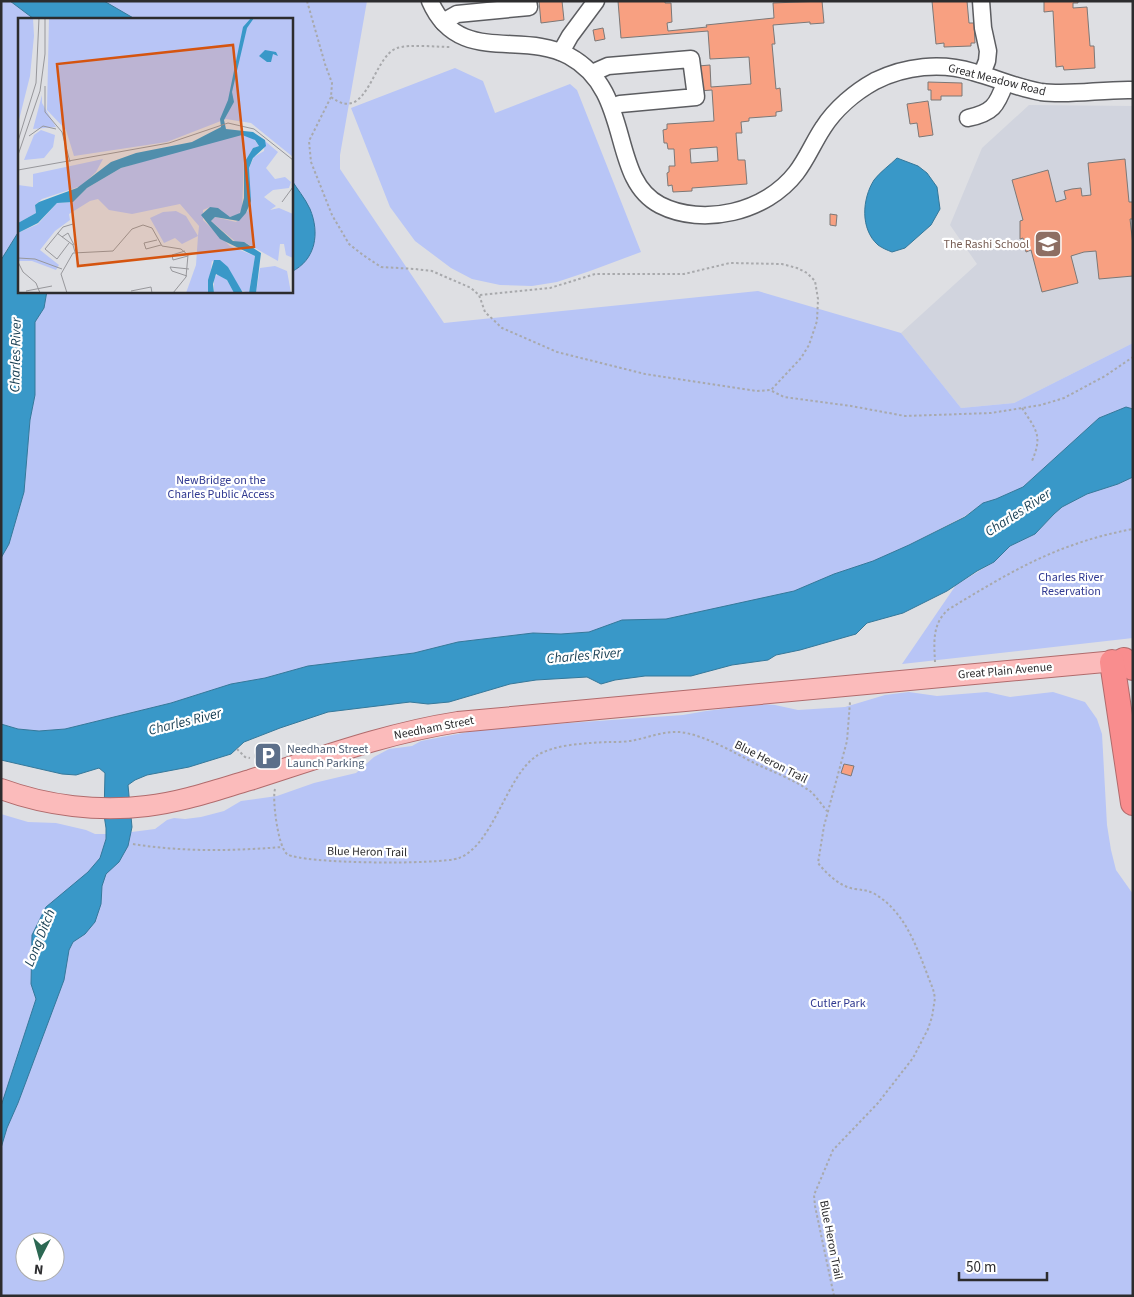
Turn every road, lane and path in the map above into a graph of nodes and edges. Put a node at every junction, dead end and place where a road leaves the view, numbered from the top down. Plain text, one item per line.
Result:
1 (307, 1) edge
2 (430, 1) edge
3 (528, 1) edge
4 (596, 1) edge
5 (981, 1) edge
6 (443, 22) junction
7 (468, 38) junction
8 (561, 52) junction
9 (592, 73) junction
10 (982, 74) junction
11 (1005, 83) junction
12 (1133, 90) edge
13 (331, 97) junction
14 (612, 107) junction
15 (968, 118) dead end
16 (479, 295) junction
17 (1133, 357) edge
18 (770, 390) junction
19 (1022, 408) junction
20 (1032, 461) dead end
21 (1133, 528) edge
22 (1125, 662) edge
23 (936, 677) junction
24 (878, 682) joint
25 (850, 685) junction
26 (271, 772) junction
27 (1, 789) edge
28 (1133, 803) edge
29 (827, 811) junction
30 (133, 844) dead end
31 (282, 847) junction
32 (834, 1296) edge

1 - 13 path
2 - 6 street, Great Meadow Road
3 - 6 street
4 - 8 street
5 - 10 street
6 - 7 street, Great Meadow Road
7 - 8 street, Great Meadow Road
7 - 13 path
8 - 9 street, Great Meadow Road
9 - 14 street, Great Meadow Road
9 - 14 street
10 - 11 street, Great Meadow Road
10 - 14 street, Great Meadow Road
11 - 12 street, Great Meadow Road
11 - 15 street
13 - 16 path
16 - 18 path
16 - 18 path
17 - 19 path
18 - 19 path
19 - 20 path
21 - 23 path
22 - 23 main road, Great Plain Avenue
22 - 28 highway
23 - 24 main road, Great Plain Avenue
24 - 25 main road, Needham Street
25 - 26 main road, Needham Street
25 - 29 path
26 - 27 main road, Needham Street
26 - 31 path
29 - 31 path, Blue Heron Trail
29 - 32 path, Blue Heron Trail
30 - 31 path

